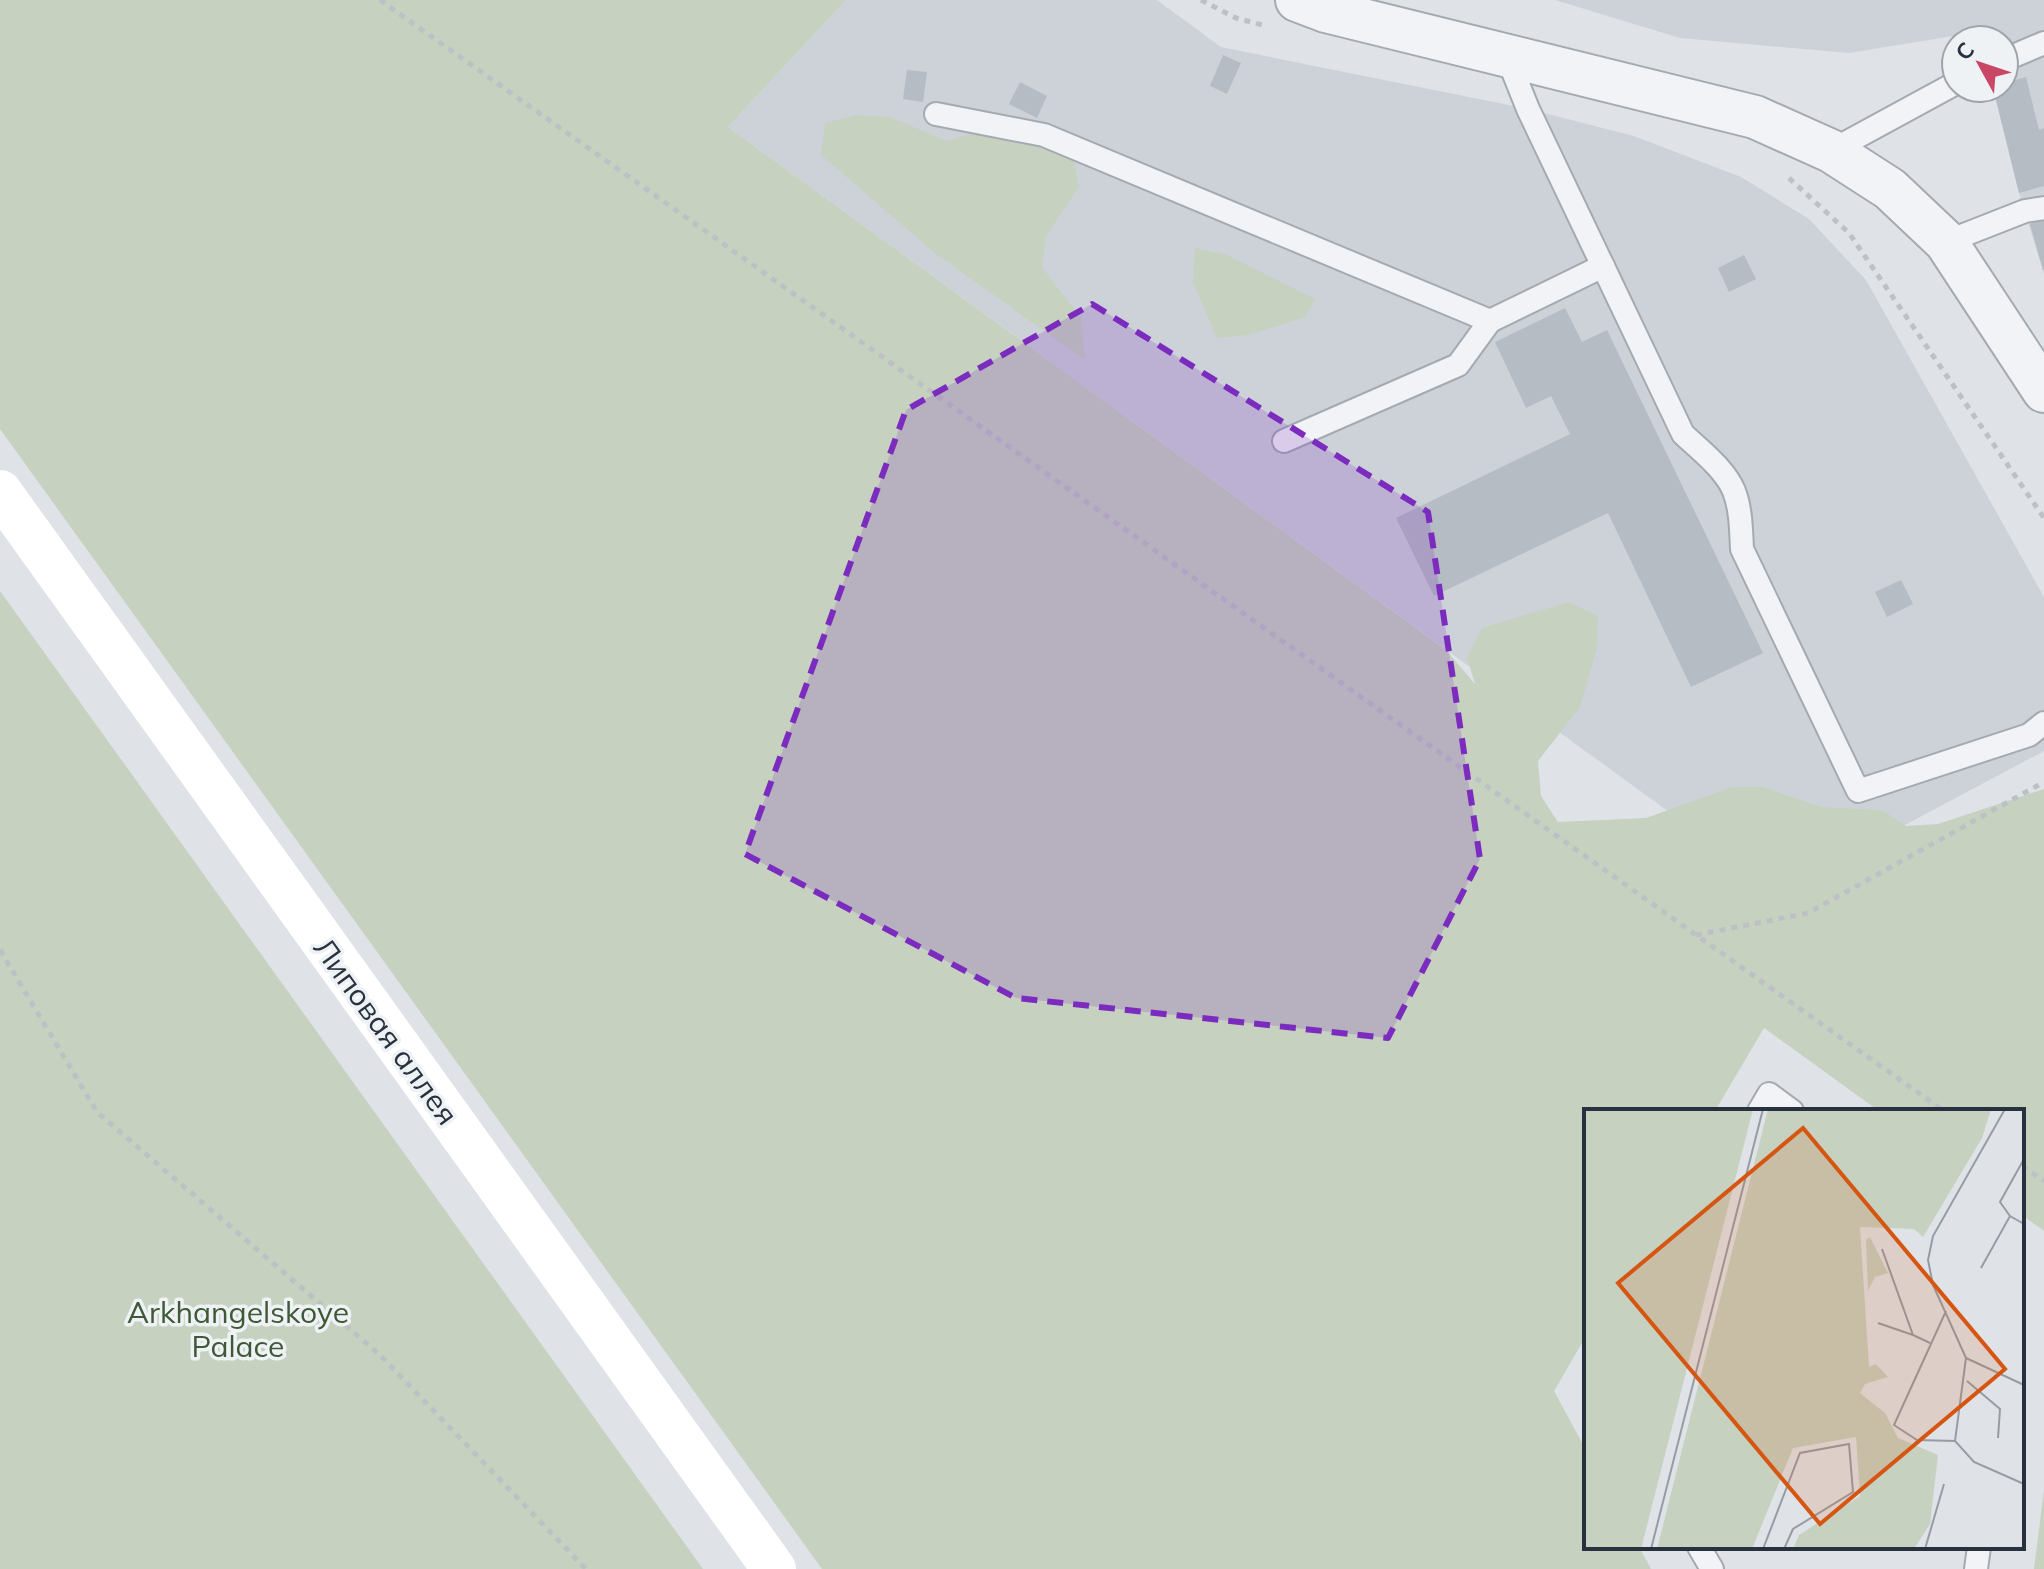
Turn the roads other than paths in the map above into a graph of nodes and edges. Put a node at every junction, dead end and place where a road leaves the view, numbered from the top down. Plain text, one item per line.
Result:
1 (1282, 13) edge
2 (2044, 43) edge
3 (2020, 53) edge
4 (1506, 54) junction
5 (1940, 92) edge
6 (936, 114) dead end
7 (1831, 151) junction
8 (2044, 208) edge
9 (1946, 242) junction
10 (1603, 266) junction
11 (1490, 321) junction
12 (2044, 391) edge
13 (1284, 441) dead end
14 (0, 492) edge
15 (2044, 723) edge
16 (1760, 1109) edge
17 (1789, 1109) edge
18 (1700, 1549) edge
19 (1979, 1549) edge
20 (774, 1569) edge
21 (1712, 1569) edge
22 (1976, 1569) edge

1 - 4 street
2 - 3 lane
4 - 7 street
4 - 10 lane
5 - 7 lane
6 - 11 lane
7 - 9 street
8 - 9 lane
9 - 12 street
10 - 11 lane
10 - 15 lane
11 - 13 lane
14 - 20 street, Липовая аллея
16 - 17 lane
18 - 21 lane
19 - 22 lane

